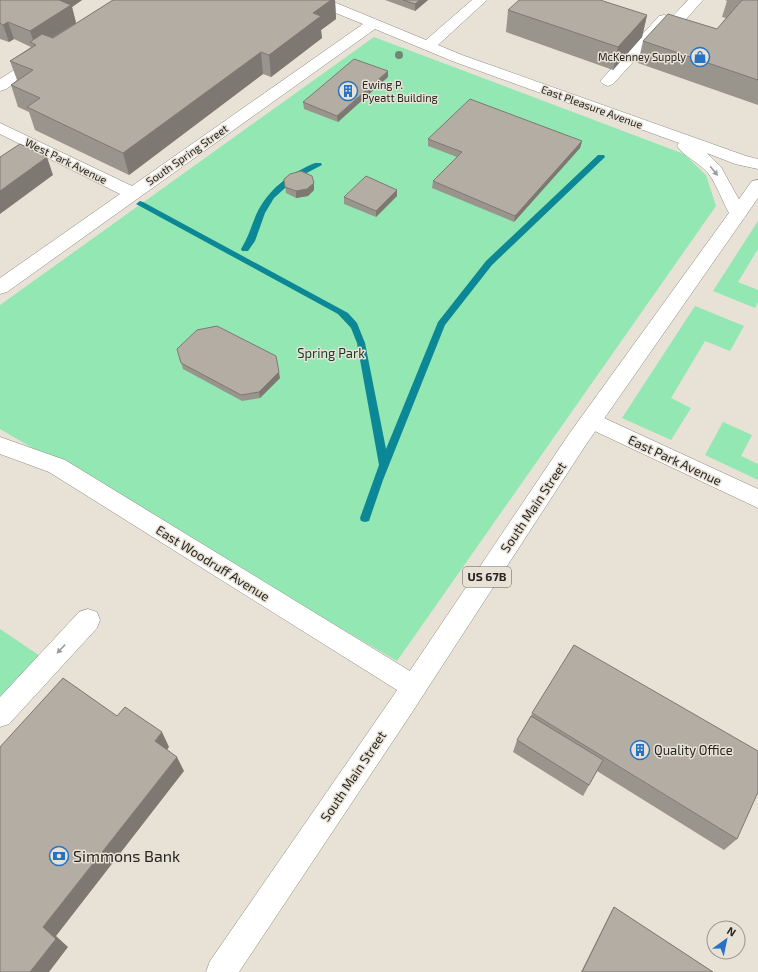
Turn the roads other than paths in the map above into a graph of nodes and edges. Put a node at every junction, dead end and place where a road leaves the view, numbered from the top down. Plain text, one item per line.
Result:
1 (316, 0) edge
2 (480, 0) edge
3 (696, 0) edge
4 (374, 23) junction
5 (428, 46) junction
6 (53, 52) edge
7 (608, 81) dead end
8 (0, 86) edge
9 (0, 128) edge
10 (660, 131) junction
11 (758, 164) edge
12 (758, 185) edge
13 (133, 193) junction
14 (738, 214) junction
15 (0, 287) edge
16 (591, 420) junction
17 (3, 449) edge
18 (758, 499) edge
19 (88, 620) dead end
20 (414, 687) junction
21 (0, 715) edge
22 (221, 972) edge

1 - 4 street, East Pleasure Avenue
2 - 5 street
3 - 7 street
4 - 5 street, East Pleasure Avenue
4 - 13 street, South Spring Street
5 - 10 street, East Pleasure Avenue
6 - 8 street
9 - 13 street, West Park Avenue
10 - 11 street, East Pleasure Avenue
10 -> 14 street
12 - 14 street, South Main Street / US 67B
13 - 15 street, South Spring Street
14 - 16 street, South Main Street / US 67B
16 - 18 street, East Park Avenue
16 - 20 street, South Main Street / US 67B
17 - 20 street, East Woodruff Avenue
19 -> 21 street
20 - 22 street, South Main Street / US 67B

